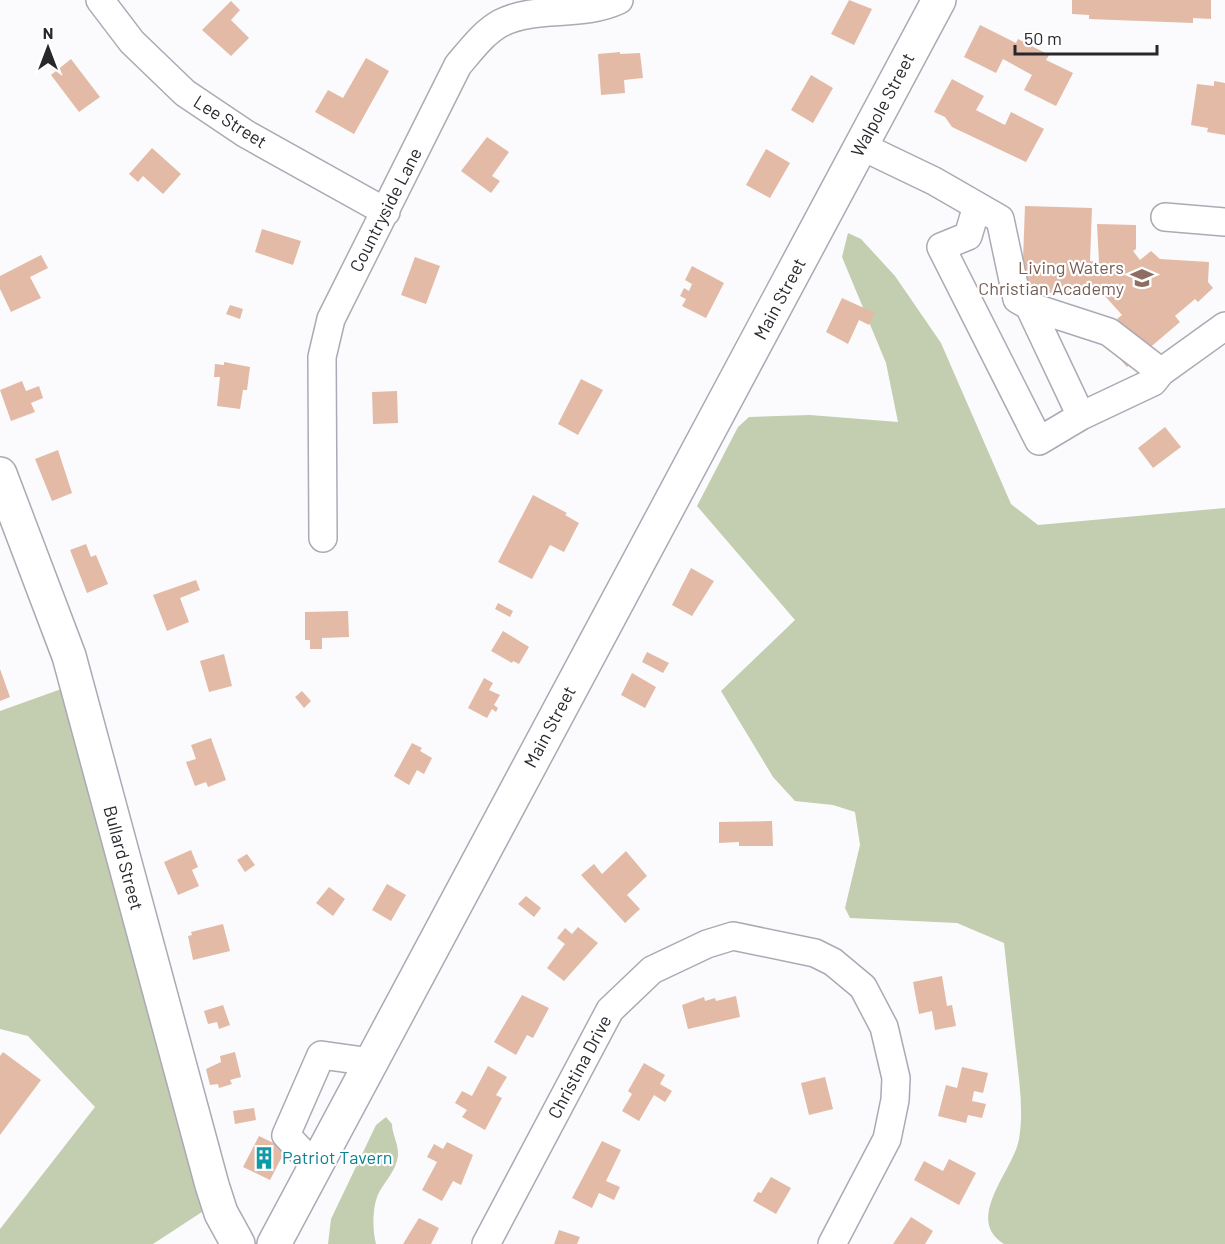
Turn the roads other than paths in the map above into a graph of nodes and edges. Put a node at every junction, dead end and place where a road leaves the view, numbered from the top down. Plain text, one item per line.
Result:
1 (100, 0) edge
2 (619, 0) edge
3 (939, 0) edge
4 (861, 146) junction
5 (977, 206) junction
6 (827, 210) joint
7 (386, 212) junction
8 (1165, 217) dead end
9 (1225, 222) edge
10 (1029, 306) junction
11 (1225, 326) edge
12 (1161, 372) junction
13 (1081, 416) junction
14 (0, 474) edge
15 (323, 538) dead end
16 (371, 1062) junction
17 (315, 1166) junction
18 (238, 1244) edge
19 (274, 1244) edge
20 (486, 1244) edge
21 (832, 1244) edge

1 - 7 street, Lee Street
2 - 7 street, Countryside Lane
3 - 4 main road, Walpole Street
4 - 5 street
4 - 6 main road, Walpole Street
5 - 10 street
5 - 13 street
6 - 16 main road, Main Street
7 - 15 street, Countryside Lane
8 - 9 street
10 - 12 street
10 - 13 street
11 - 12 street
12 - 13 street
14 - 18 main road, Bullard Street
16 - 17 main road, Main Street
16 - 17 street
17 - 19 main road, Main Street
20 - 21 street, Christina Drive

